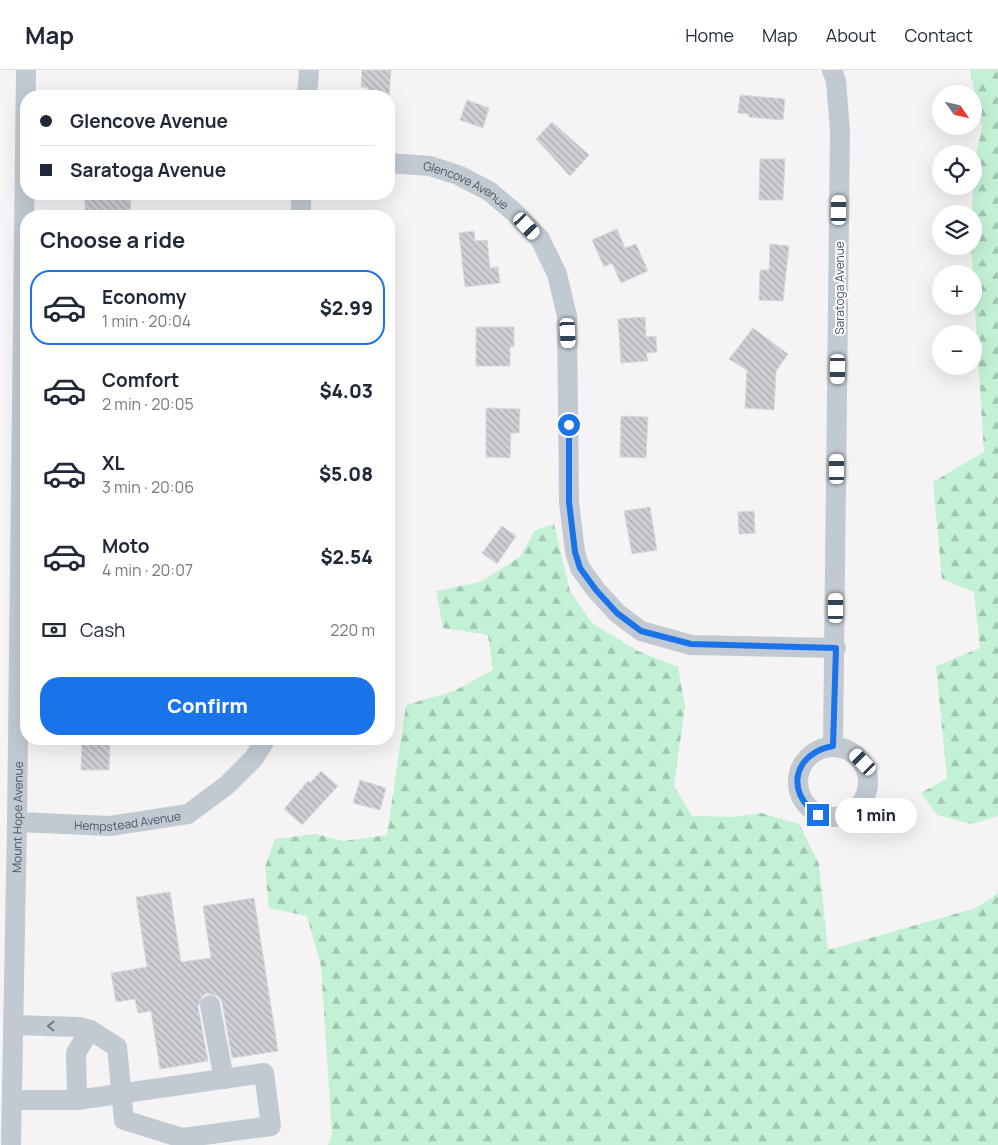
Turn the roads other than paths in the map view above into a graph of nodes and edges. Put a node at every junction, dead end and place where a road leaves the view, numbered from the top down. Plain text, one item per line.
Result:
1 (26, 70) edge
2 (309, 70) edge
3 (832, 70) edge
4 (26, 90) edge
5 (307, 90) edge
6 (395, 163) edge
7 (20, 571) edge
8 (836, 648) junction
9 (262, 745) edge
10 (833, 746) dead end
11 (17, 822) junction
12 (210, 1005) dead end
13 (13, 1025) junction
14 (90, 1030) junction
15 (224, 1079) junction
16 (121, 1095) junction
17 (12, 1100) junction
18 (77, 1100) junction
19 (11, 1145) edge

1 - 4 street, Mount Hope Avenue
2 - 5 street
3 - 8 street, Saratoga Avenue
6 - 8 street, Glencove Avenue
7 - 11 street, Mount Hope Avenue
8 - 10 street, Saratoga Avenue
9 - 11 street, Hempstead Avenue
11 - 13 street, Mount Hope Avenue
12 - 15 street
14 -> 13 street
13 - 17 street, Mount Hope Avenue
14 - 16 street
14 - 18 street
15 - 16 street
15 - 16 street
16 - 18 street
17 - 18 street
17 - 19 street, Mount Hope Avenue

